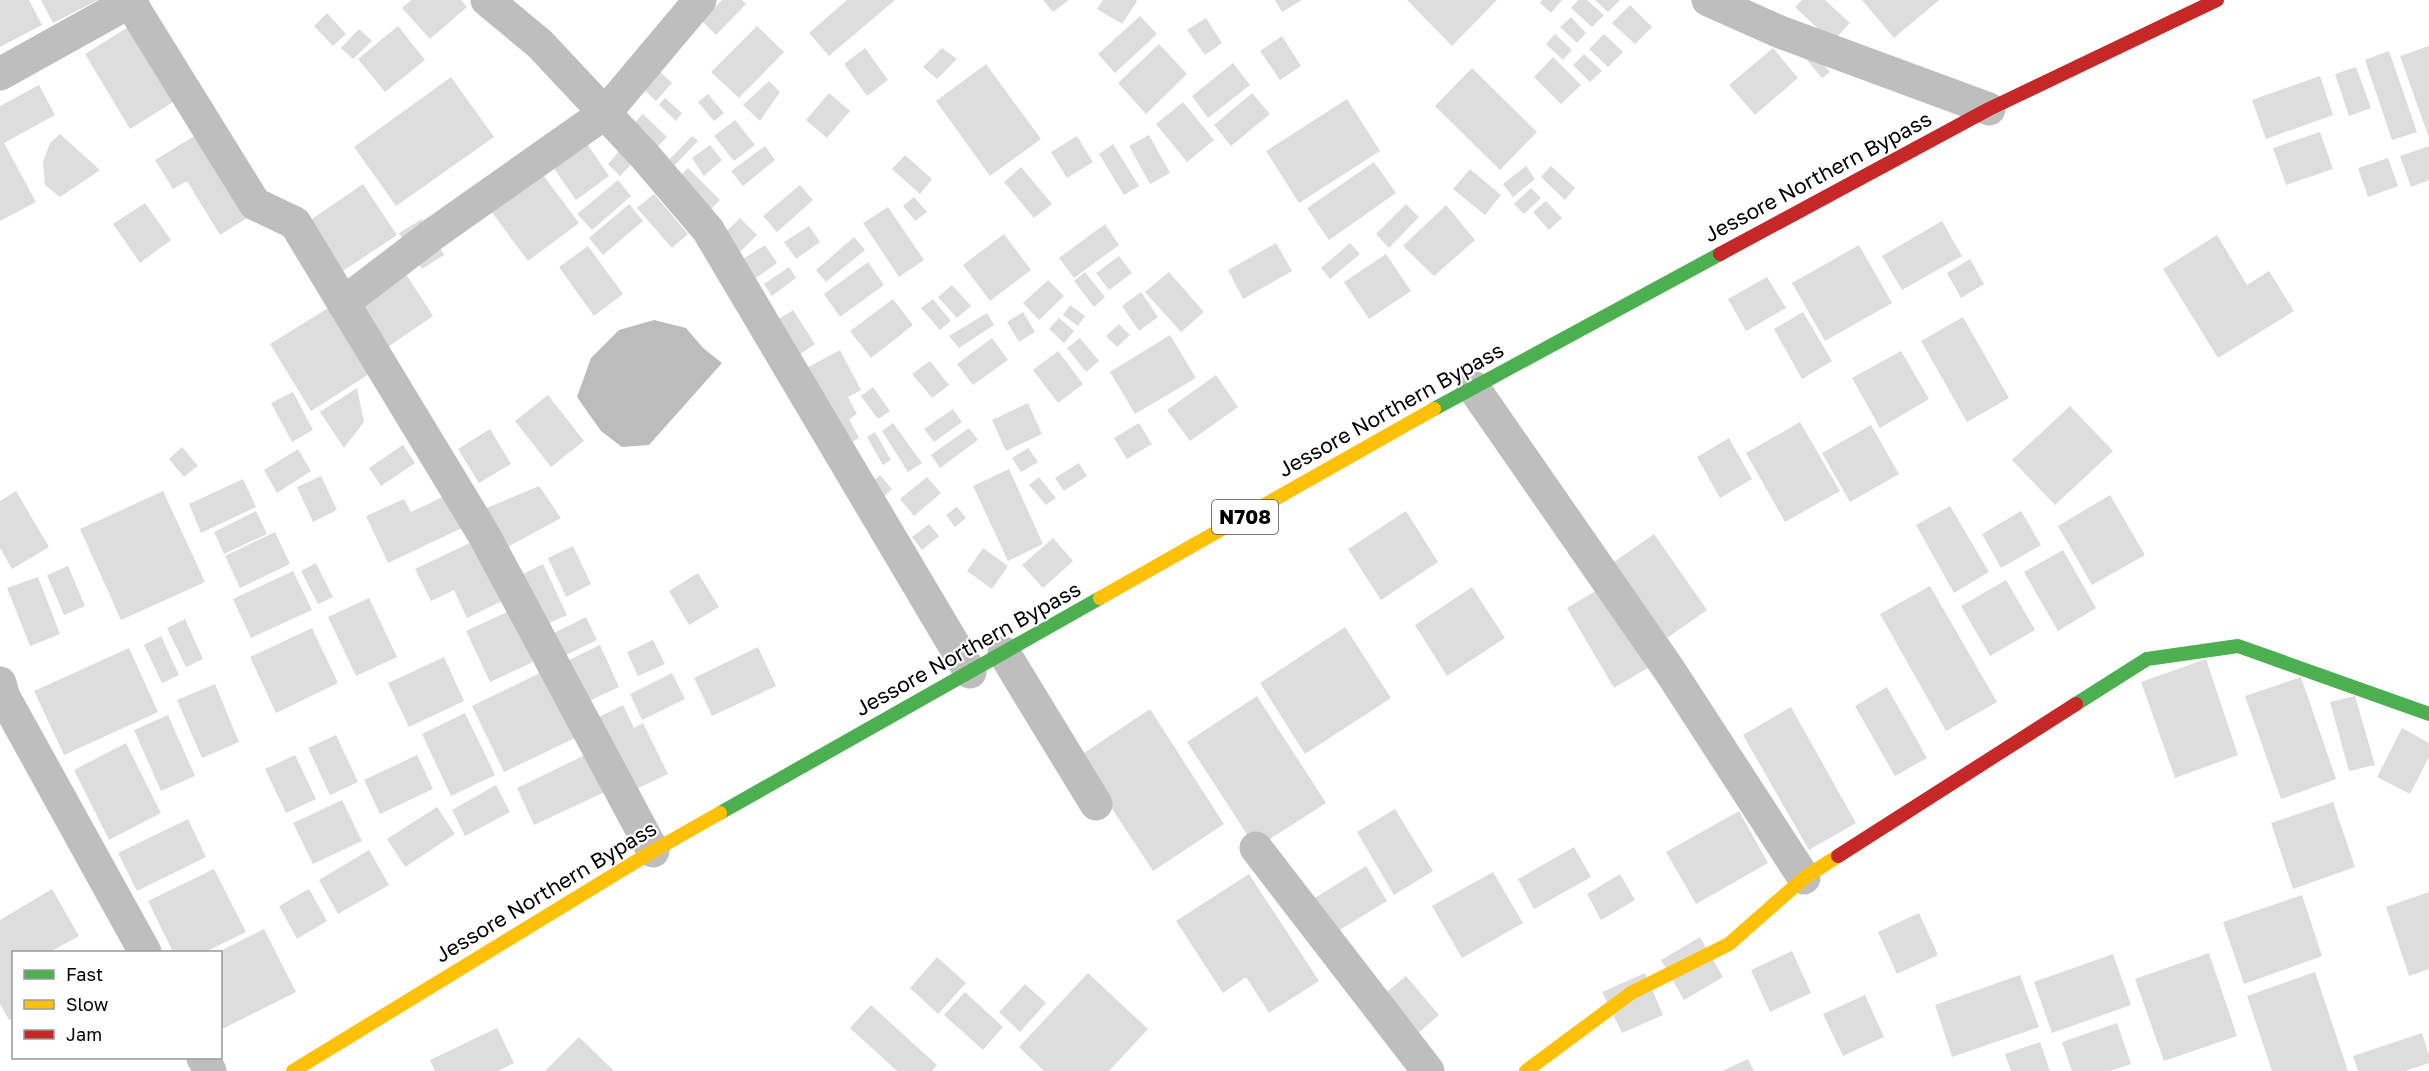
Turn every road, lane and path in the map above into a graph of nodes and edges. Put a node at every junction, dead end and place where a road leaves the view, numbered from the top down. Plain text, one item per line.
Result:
1 (487, 0) edge
2 (700, 0) edge
3 (1708, 0) edge
4 (2217, 0) edge
5 (131, 1) edge
6 (0, 74) edge
7 (1989, 109) junction
8 (605, 113) junction
9 (343, 303) junction
10 (1473, 387) junction
11 (1004, 653) junction
12 (970, 672) junction
13 (0, 683) edge
14 (2429, 714) edge
15 (1096, 804) dead end
16 (1256, 848) dead end
17 (653, 851) junction
18 (1804, 878) junction
19 (144, 951) edge
20 (292, 1071) edge
21 (1428, 1071) edge
22 (1526, 1071) edge

1 - 8 street
2 - 8 street
3 - 7 street
4 - 7 main road, Jessore Northern Bypass / N708
5 - 6 street
5 - 9 street
7 - 10 main road, Jessore Northern Bypass / N708
8 - 9 street
8 - 12 street
9 - 17 street
10 - 11 main road, Jessore Northern Bypass / N708
10 - 18 street
11 - 12 main road, Jessore Northern Bypass / N708
11 - 15 street
12 - 17 main road, Jessore Northern Bypass / N708
13 - 19 street
14 - 18 main road
16 - 21 street
17 - 20 main road, Jessore Northern Bypass / N708
18 - 22 main road

